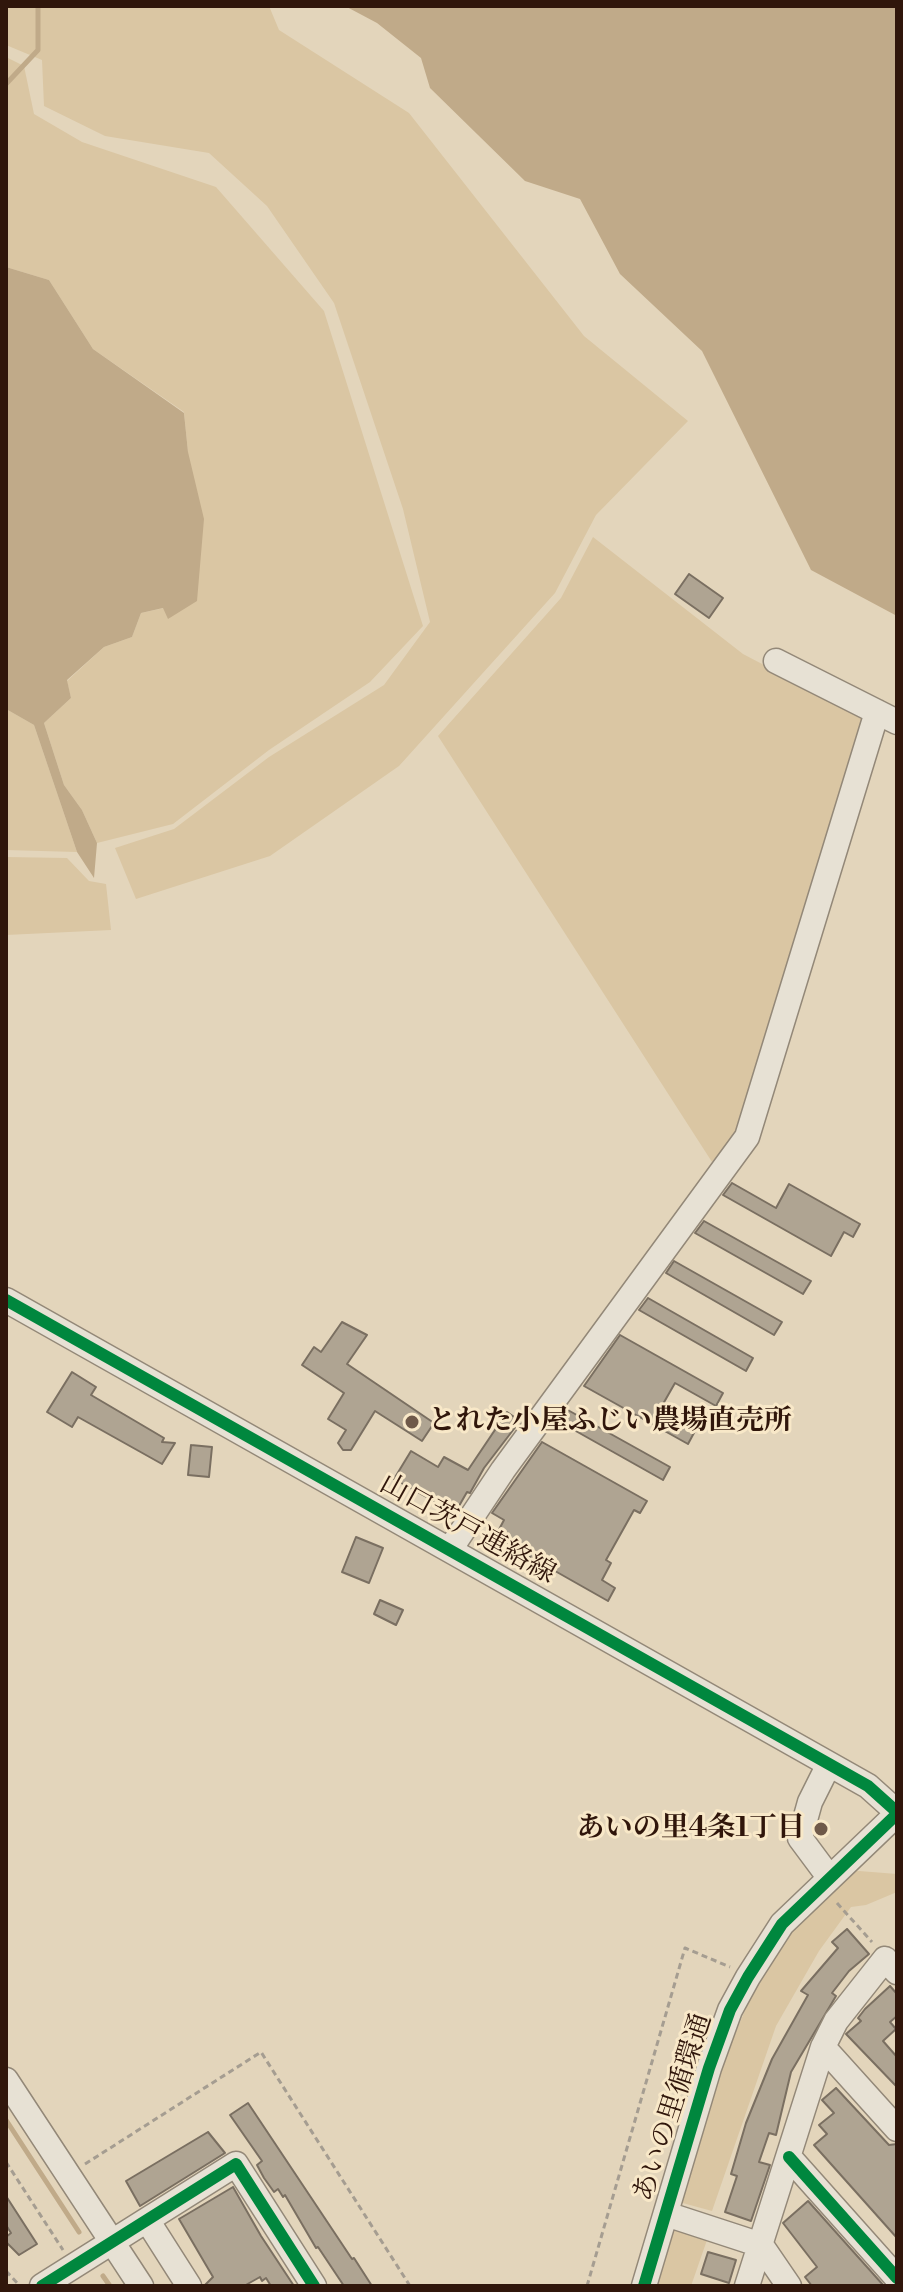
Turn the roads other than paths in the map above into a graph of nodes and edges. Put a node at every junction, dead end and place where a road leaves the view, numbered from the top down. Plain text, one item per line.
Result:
1 (776, 661) dead end
2 (887, 717) edge
3 (6, 1300) edge
4 (451, 1548) junction
5 (829, 1764) junction
6 (897, 1813) edge
7 (829, 1877) junction
8 (897, 1972) edge
9 (823, 2047) junction
10 (6, 2080) edge
11 (897, 2129) edge
12 (789, 2157) junction
13 (666, 2214) junction
14 (147, 2220) junction
15 (112, 2241) junction
16 (761, 2245) junction
17 (897, 2278) edge
18 (42, 2286) edge
19 (141, 2286) edge
20 (189, 2286) edge
21 (314, 2286) edge
22 (644, 2286) edge
23 (747, 2286) edge
24 (789, 2286) edge

1 - 2 street
2 - 4 street
3 - 4 street, 山口茨戸連絡線
4 - 5 street, 山口茨戸連絡線
5 - 6 street, 山口茨戸連絡線
5 - 7 street
6 - 7 street, あいの里循環通
7 - 13 street, あいの里循環通
8 - 9 street
9 - 11 street
9 - 12 street
10 - 15 street
12 - 16 street
12 - 17 street
13 - 16 street
13 - 22 street, あいの里循環通
14 - 15 street
14 - 20 street
14 - 21 street
15 - 18 street
15 - 19 street
16 - 23 street
16 - 24 street

